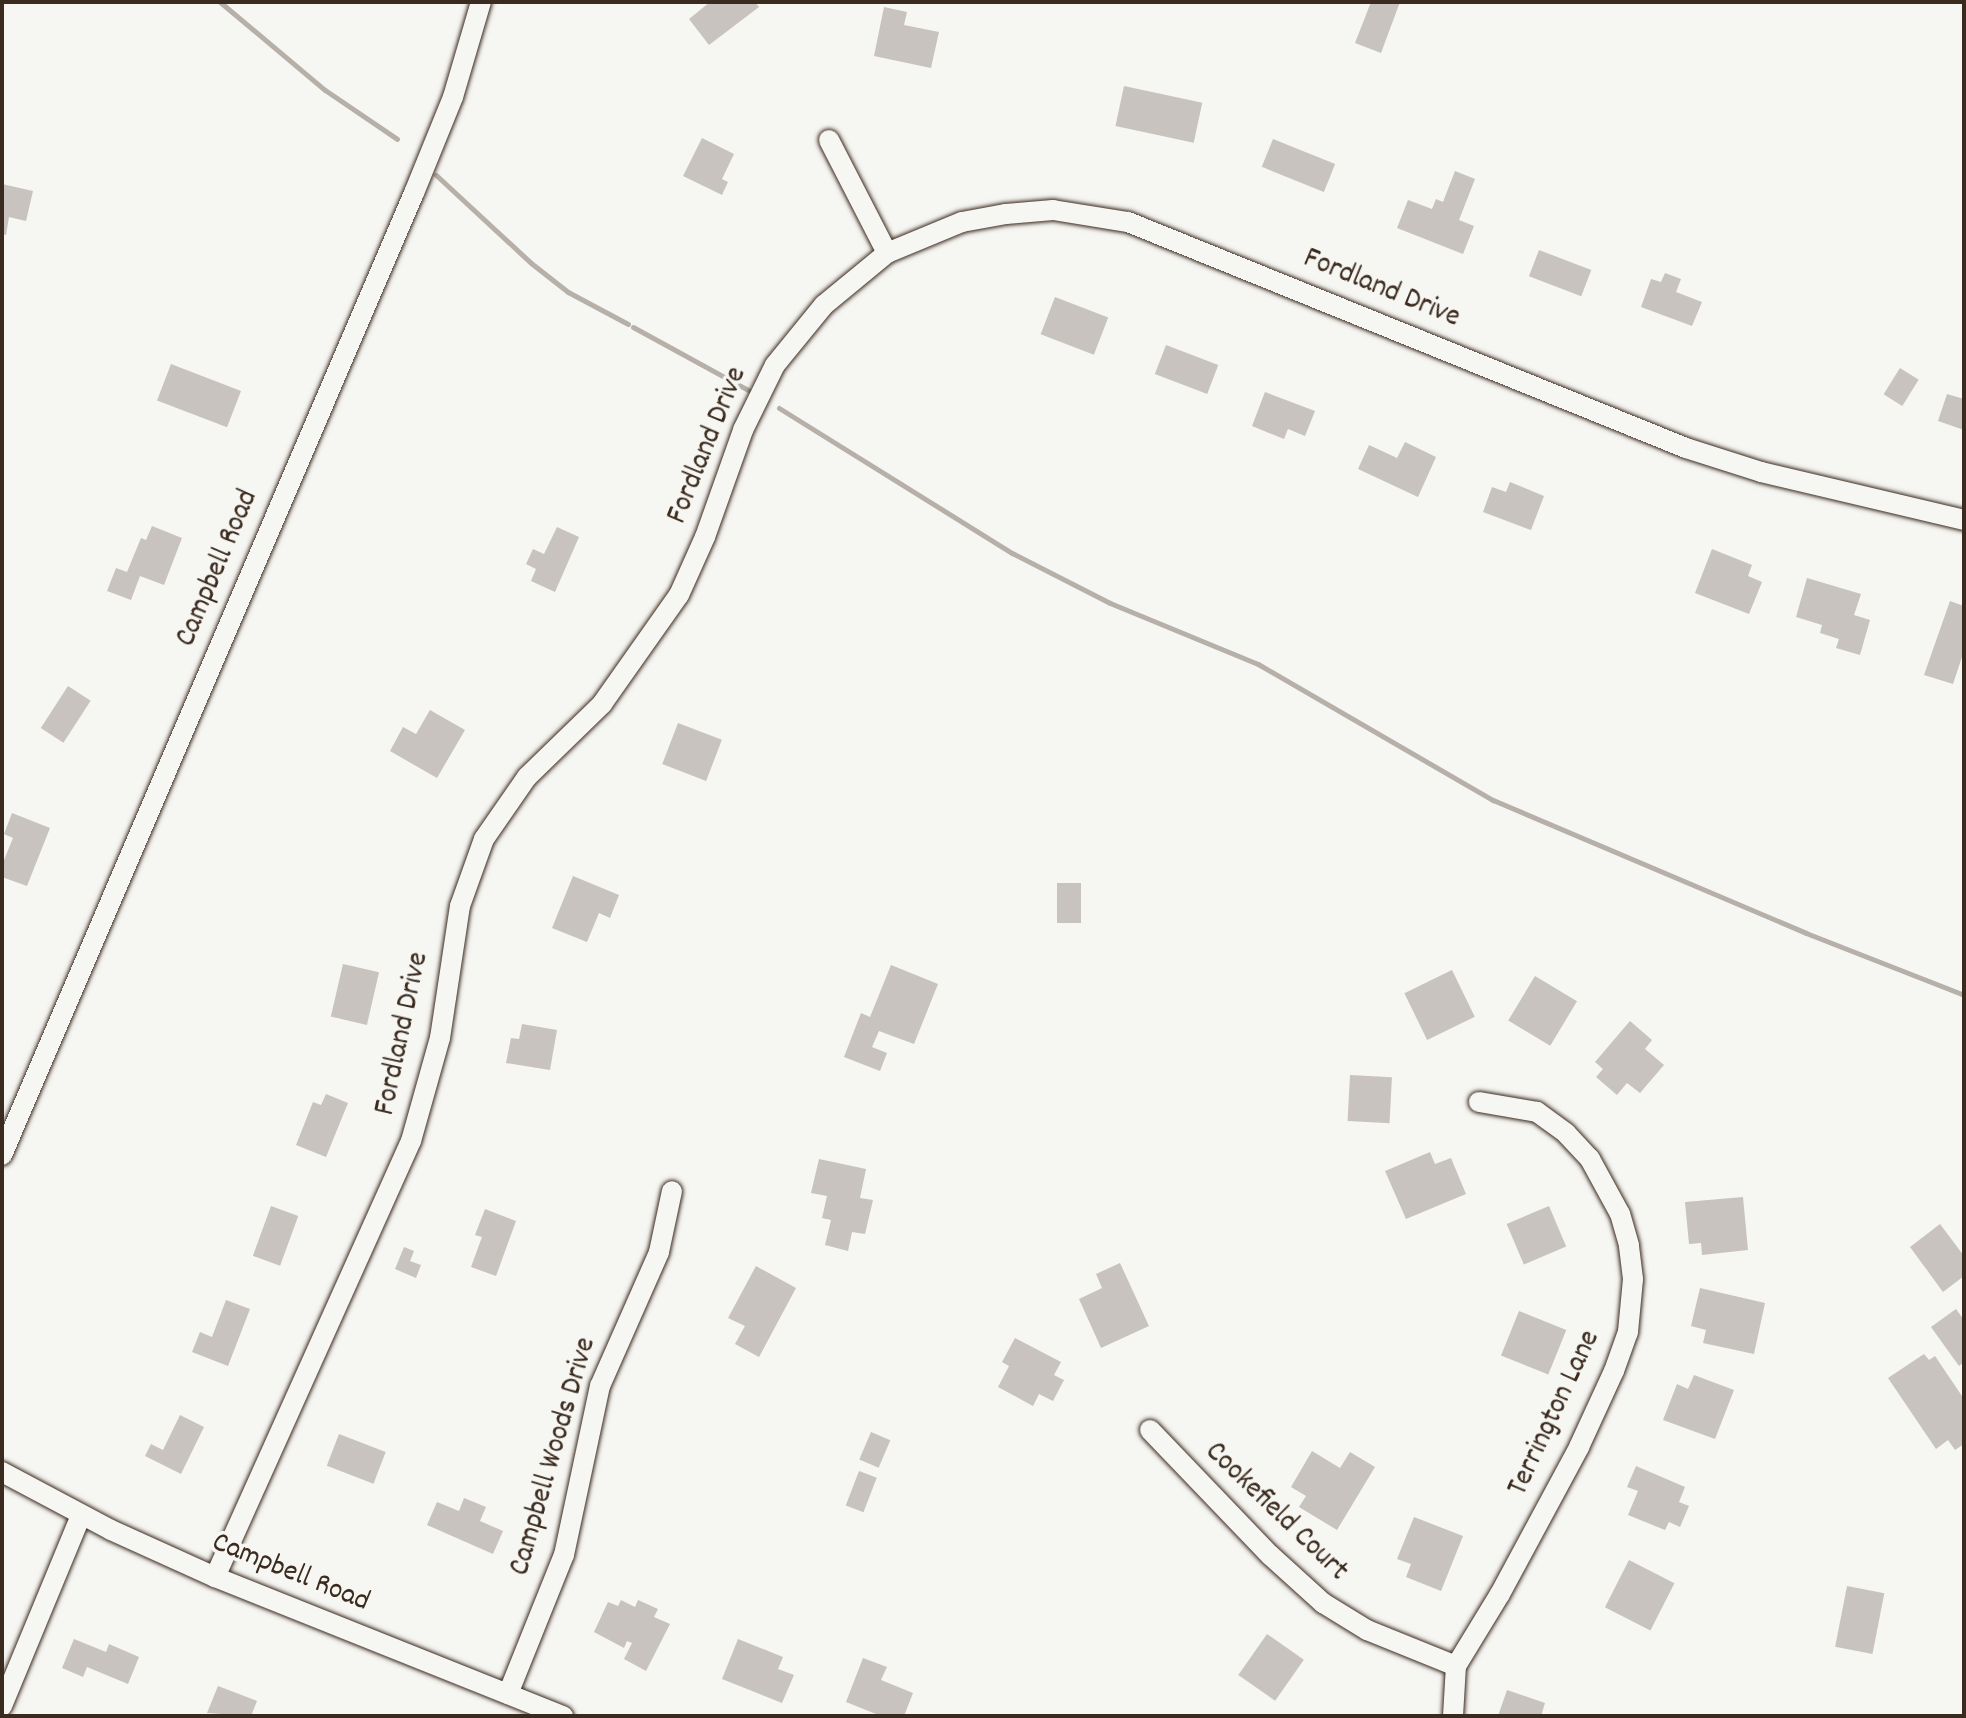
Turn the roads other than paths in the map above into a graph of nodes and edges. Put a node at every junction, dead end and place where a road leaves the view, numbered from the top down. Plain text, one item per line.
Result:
1 (481, 2) edge
2 (829, 140) dead end
3 (887, 253) junction
4 (1964, 520) edge
5 (1479, 1102) dead end
6 (2, 1155) edge
7 (672, 1191) dead end
8 (1150, 1430) dead end
9 (2, 1472) edge
10 (81, 1515) junction
11 (215, 1577) junction
12 (1456, 1666) junction
13 (508, 1694) junction
14 (2, 1706) edge
15 (563, 1716) edge
16 (1453, 1716) edge

1 - 6 street, Campbell Road
2 - 3 street
3 - 4 street, Fordland Drive
3 - 11 street, Fordland Drive
5 - 12 street, Terrington Lane
7 - 13 street, Campbell Woods Drive
8 - 12 street, Cookefield Court
9 - 10 street, Campbell Road
10 - 11 street, Campbell Road
10 - 14 street
11 - 13 street, Campbell Road
12 - 16 street, Terrington Lane
13 - 15 street, Campbell Road

